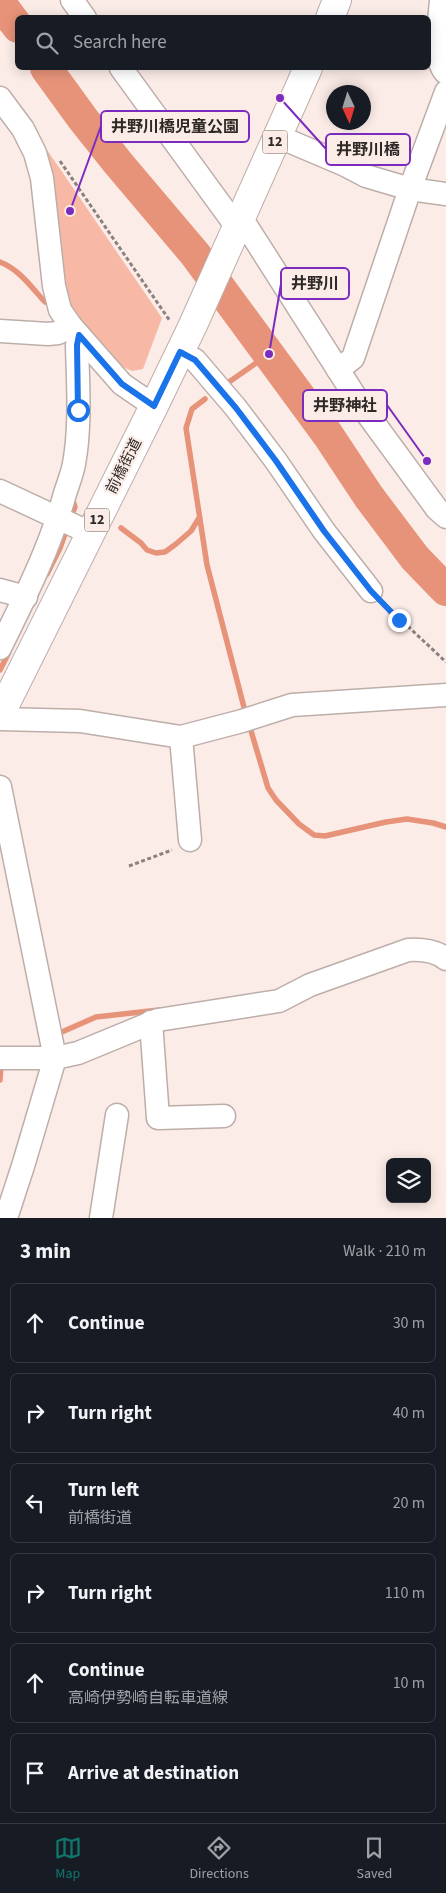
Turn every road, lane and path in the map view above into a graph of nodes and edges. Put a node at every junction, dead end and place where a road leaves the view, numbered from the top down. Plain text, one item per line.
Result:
1 (72, 0) edge
2 (337, 0) edge
3 (441, 0) edge
4 (83, 15) edge
5 (331, 15) edge
6 (123, 70) edge
7 (307, 70) edge
8 (446, 73) edge
9 (445, 97) edge
10 (0, 98) edge
11 (277, 136) junction
12 (58, 159) dead end
13 (410, 188) junction
14 (446, 194) edge
15 (237, 225) junction
16 (182, 325) junction
17 (0, 331) edge
18 (75, 331) junction
19 (180, 352) junction
20 (338, 370) junction
21 (154, 406) junction
22 (0, 491) edge
23 (58, 517) junction
24 (446, 517) edge
25 (90, 533) junction
26 (0, 590) edge
27 (371, 591) joint
28 (26, 596) junction
29 (0, 648) edge
30 (446, 662) edge
31 (446, 695) edge
32 (0, 715) edge
33 (0, 719) edge
34 (181, 737) junction
35 (0, 787) edge
36 (190, 840) joint
37 (129, 866) dead end
38 (446, 959) edge
39 (151, 1022) junction
40 (0, 1058) edge
41 (56, 1058) junction
42 (117, 1115) dead end
43 (224, 1116) dead end
44 (6, 1218) edge
45 (101, 1218) edge

1 - 4 street
2 - 5 main road
3 - 8 street
6 - 15 street
7 - 11 main road, 12
9 - 13 street
10 - 18 street
11 - 13 street
11 - 15 main road, 12
12 - 16 path
13 - 14 street
13 - 20 street
15 - 16 main road, 12
15 - 20 street
16 - 19 main road, 前橋街道 / 12
17 - 18 street
18 - 21 street
18 - 23 street
19 - 21 main road, 前橋街道 / 12
19 - 27 street
20 - 24 street
21 - 25 main road, 前橋街道 / 12
22 - 23 street
23 - 25 street
23 - 28 street
25 - 32 main road, 前橋街道 / 12
26 - 28 street
27 - 30 path
28 - 29 street
31 - 34 street
33 - 34 street
34 - 36 street
35 - 41 street
36 - 37 path
38 - 39 street
39 - 41 street
39 - 43 street
40 - 41 street
41 - 44 street
42 - 45 street

